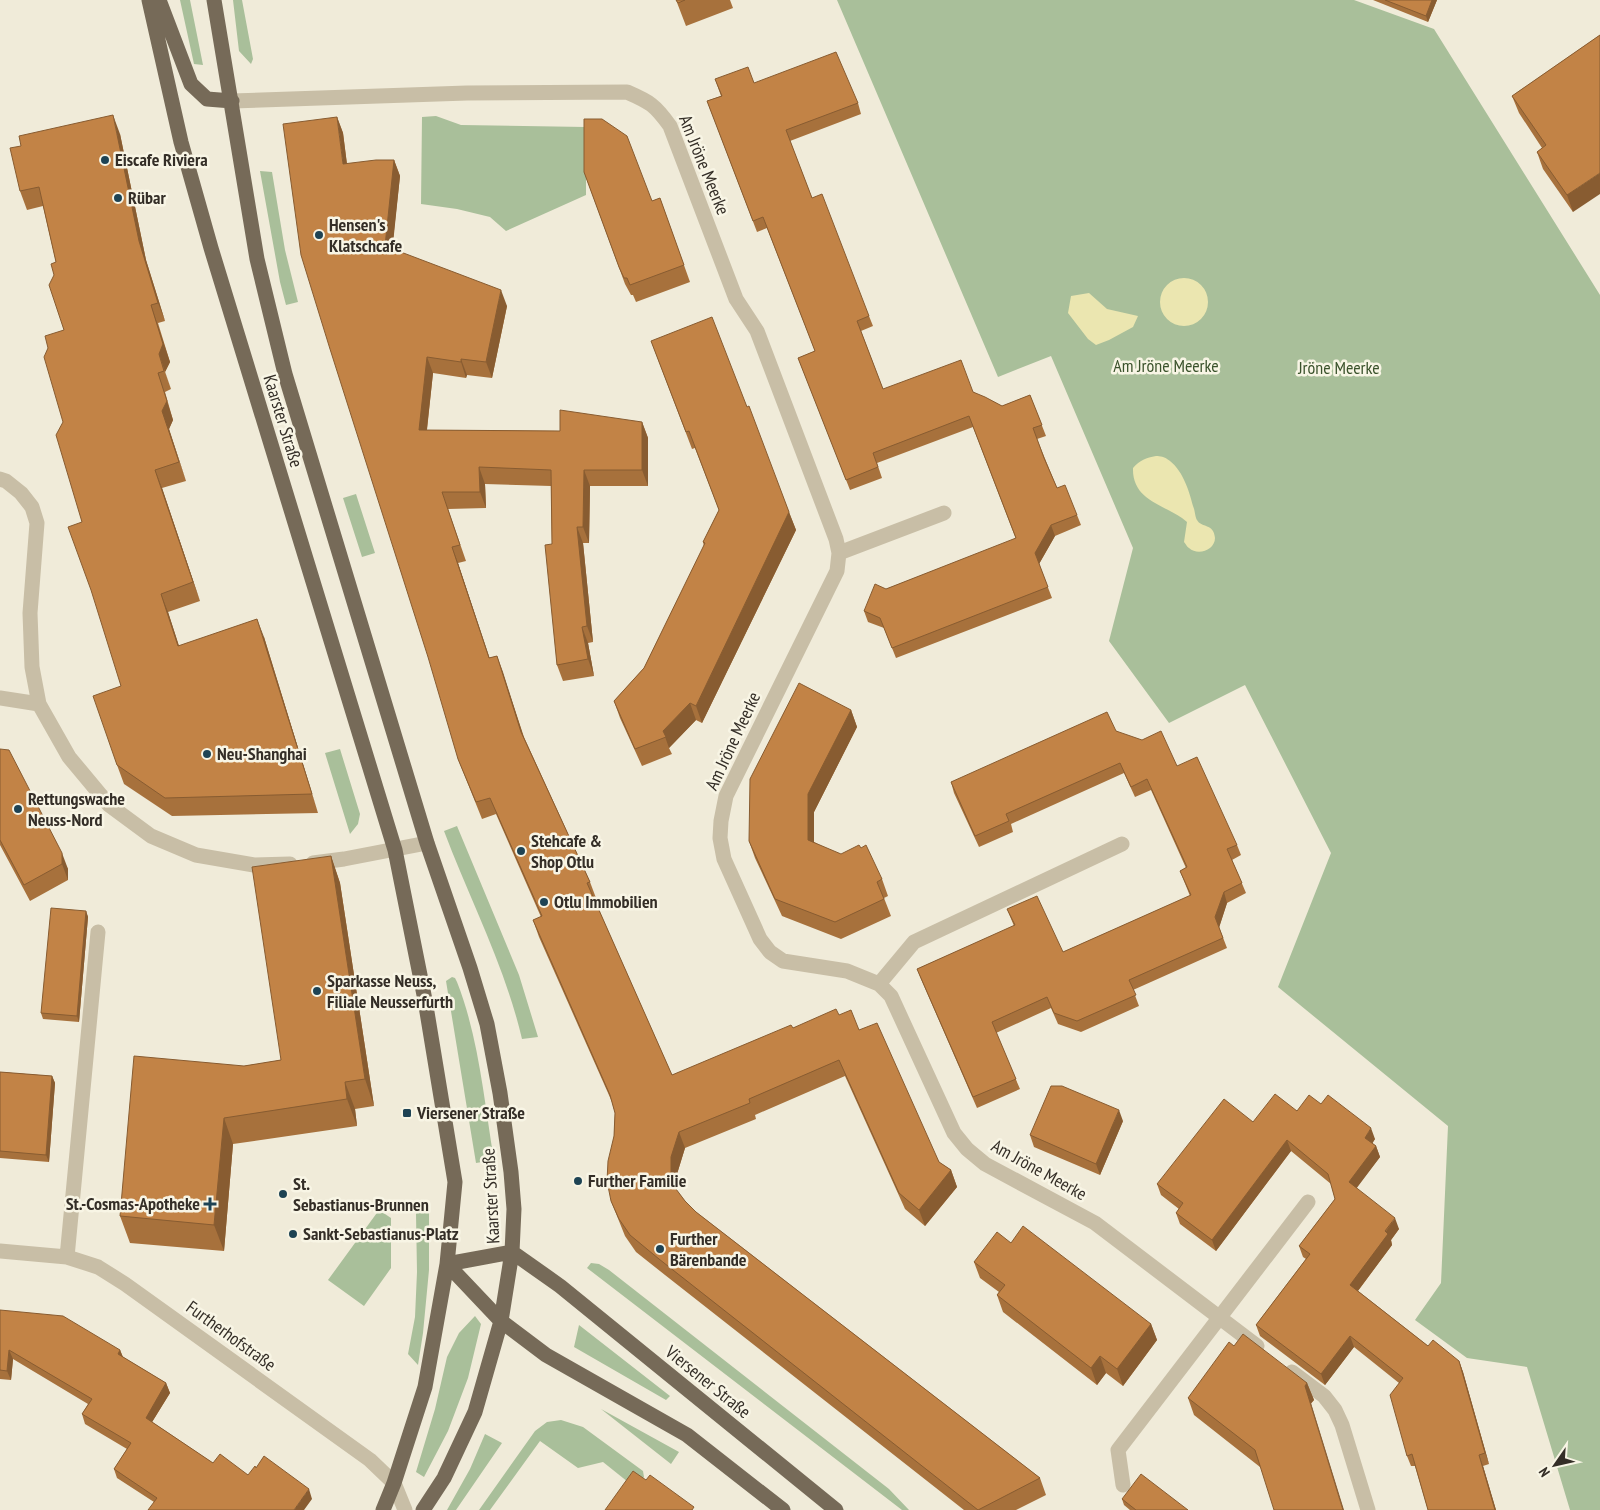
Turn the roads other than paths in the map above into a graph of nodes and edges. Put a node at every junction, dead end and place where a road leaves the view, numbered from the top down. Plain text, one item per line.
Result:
1 (149, 0) edge
2 (159, 0) edge
3 (214, 0) edge
4 (232, 101) junction
5 (0, 479) edge
6 (944, 514) dead end
7 (839, 553) junction
8 (0, 698) edge
9 (39, 704) junction
10 (427, 843) junction
11 (1122, 844) dead end
12 (395, 850) junction
13 (98, 932) dead end
14 (879, 984) junction
15 (1308, 1202) dead end
16 (0, 1251) edge
17 (512, 1252) junction
18 (67, 1257) junction
19 (447, 1264) junction
20 (1220, 1318) junction
21 (502, 1321) junction
22 (1268, 1354) edge
23 (1284, 1366) edge
24 (394, 1483) junction
25 (1123, 1485) dead end
26 (829, 1508) edge
27 (383, 1510) edge
28 (405, 1510) edge
29 (423, 1510) edge
30 (784, 1510) edge
31 (1368, 1510) edge

1 - 12 main road, Kaarster Straße
2 - 4 main road
3 - 4 main road, Kaarster Straße
4 - 7 street, Am Jröne Meerke
4 - 10 main road, Kaarster Straße
5 - 9 street
6 - 7 street
7 - 14 street, Am Jröne Meerke
8 - 9 street
9 - 12 street
10 - 12 street
10 - 17 main road, Kaarster Straße
11 - 14 street
12 - 19 main road, Kaarster Straße
13 - 18 street
14 - 20 street, Am Jröne Meerke
15 - 20 street
16 - 18 street, Furtherhofstraße
17 - 19 main road
17 - 21 main road, Kaarster Straße
17 - 26 main road, Viersener Straße
18 - 24 street, Furtherhofstraße
19 - 21 main road
19 - 24 main road, Kaarster Straße
20 - 22 street, Am Jröne Meerke
20 - 25 street
21 - 29 main road, Kaarster Straße
21 - 30 main road
23 - 31 street
24 - 27 main road, Kaarster Straße
24 - 28 street, Furtherhofstraße

